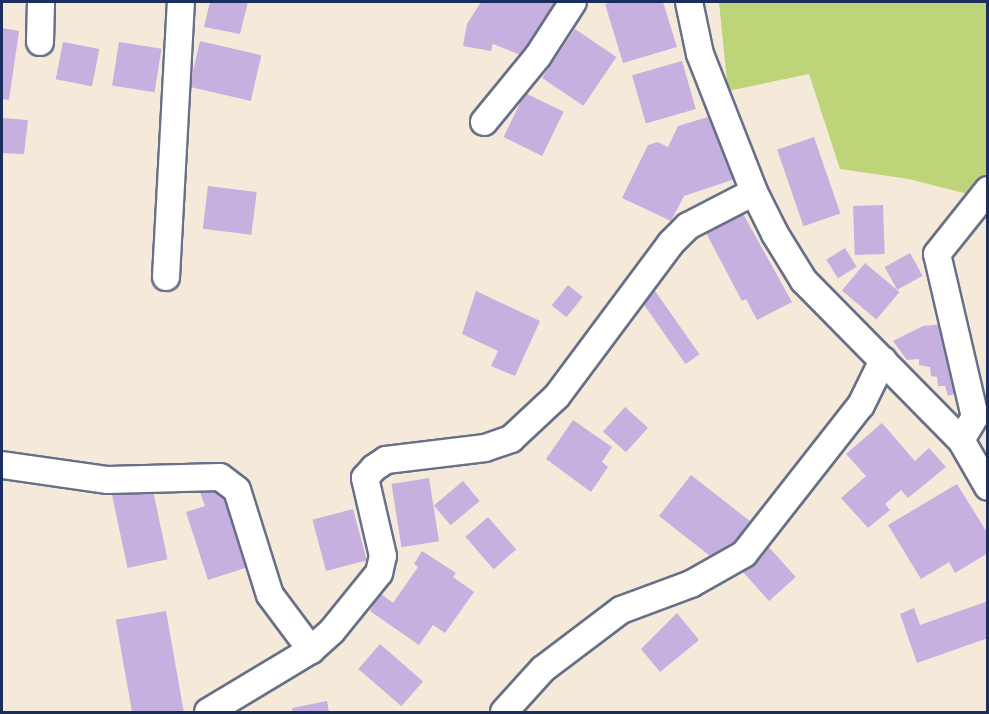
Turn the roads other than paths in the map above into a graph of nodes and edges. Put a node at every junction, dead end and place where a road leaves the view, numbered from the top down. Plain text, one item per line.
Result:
1 (41, 2) edge
2 (181, 2) edge
3 (573, 2) edge
4 (689, 2) edge
5 (40, 42) dead end
6 (484, 122) dead end
7 (987, 190) edge
8 (754, 192) junction
9 (166, 277) dead end
10 (883, 360) junction
11 (961, 440) junction
12 (2, 465) edge
13 (987, 487) edge
14 (311, 650) junction
15 (220, 709) edge
16 (504, 712) edge

1 - 5 street
2 - 9 street
3 - 6 street
4 - 8 street
7 - 11 street
8 - 10 street
8 - 14 street
10 - 11 street
10 - 16 street
11 - 13 street
12 - 14 street
14 - 15 street

